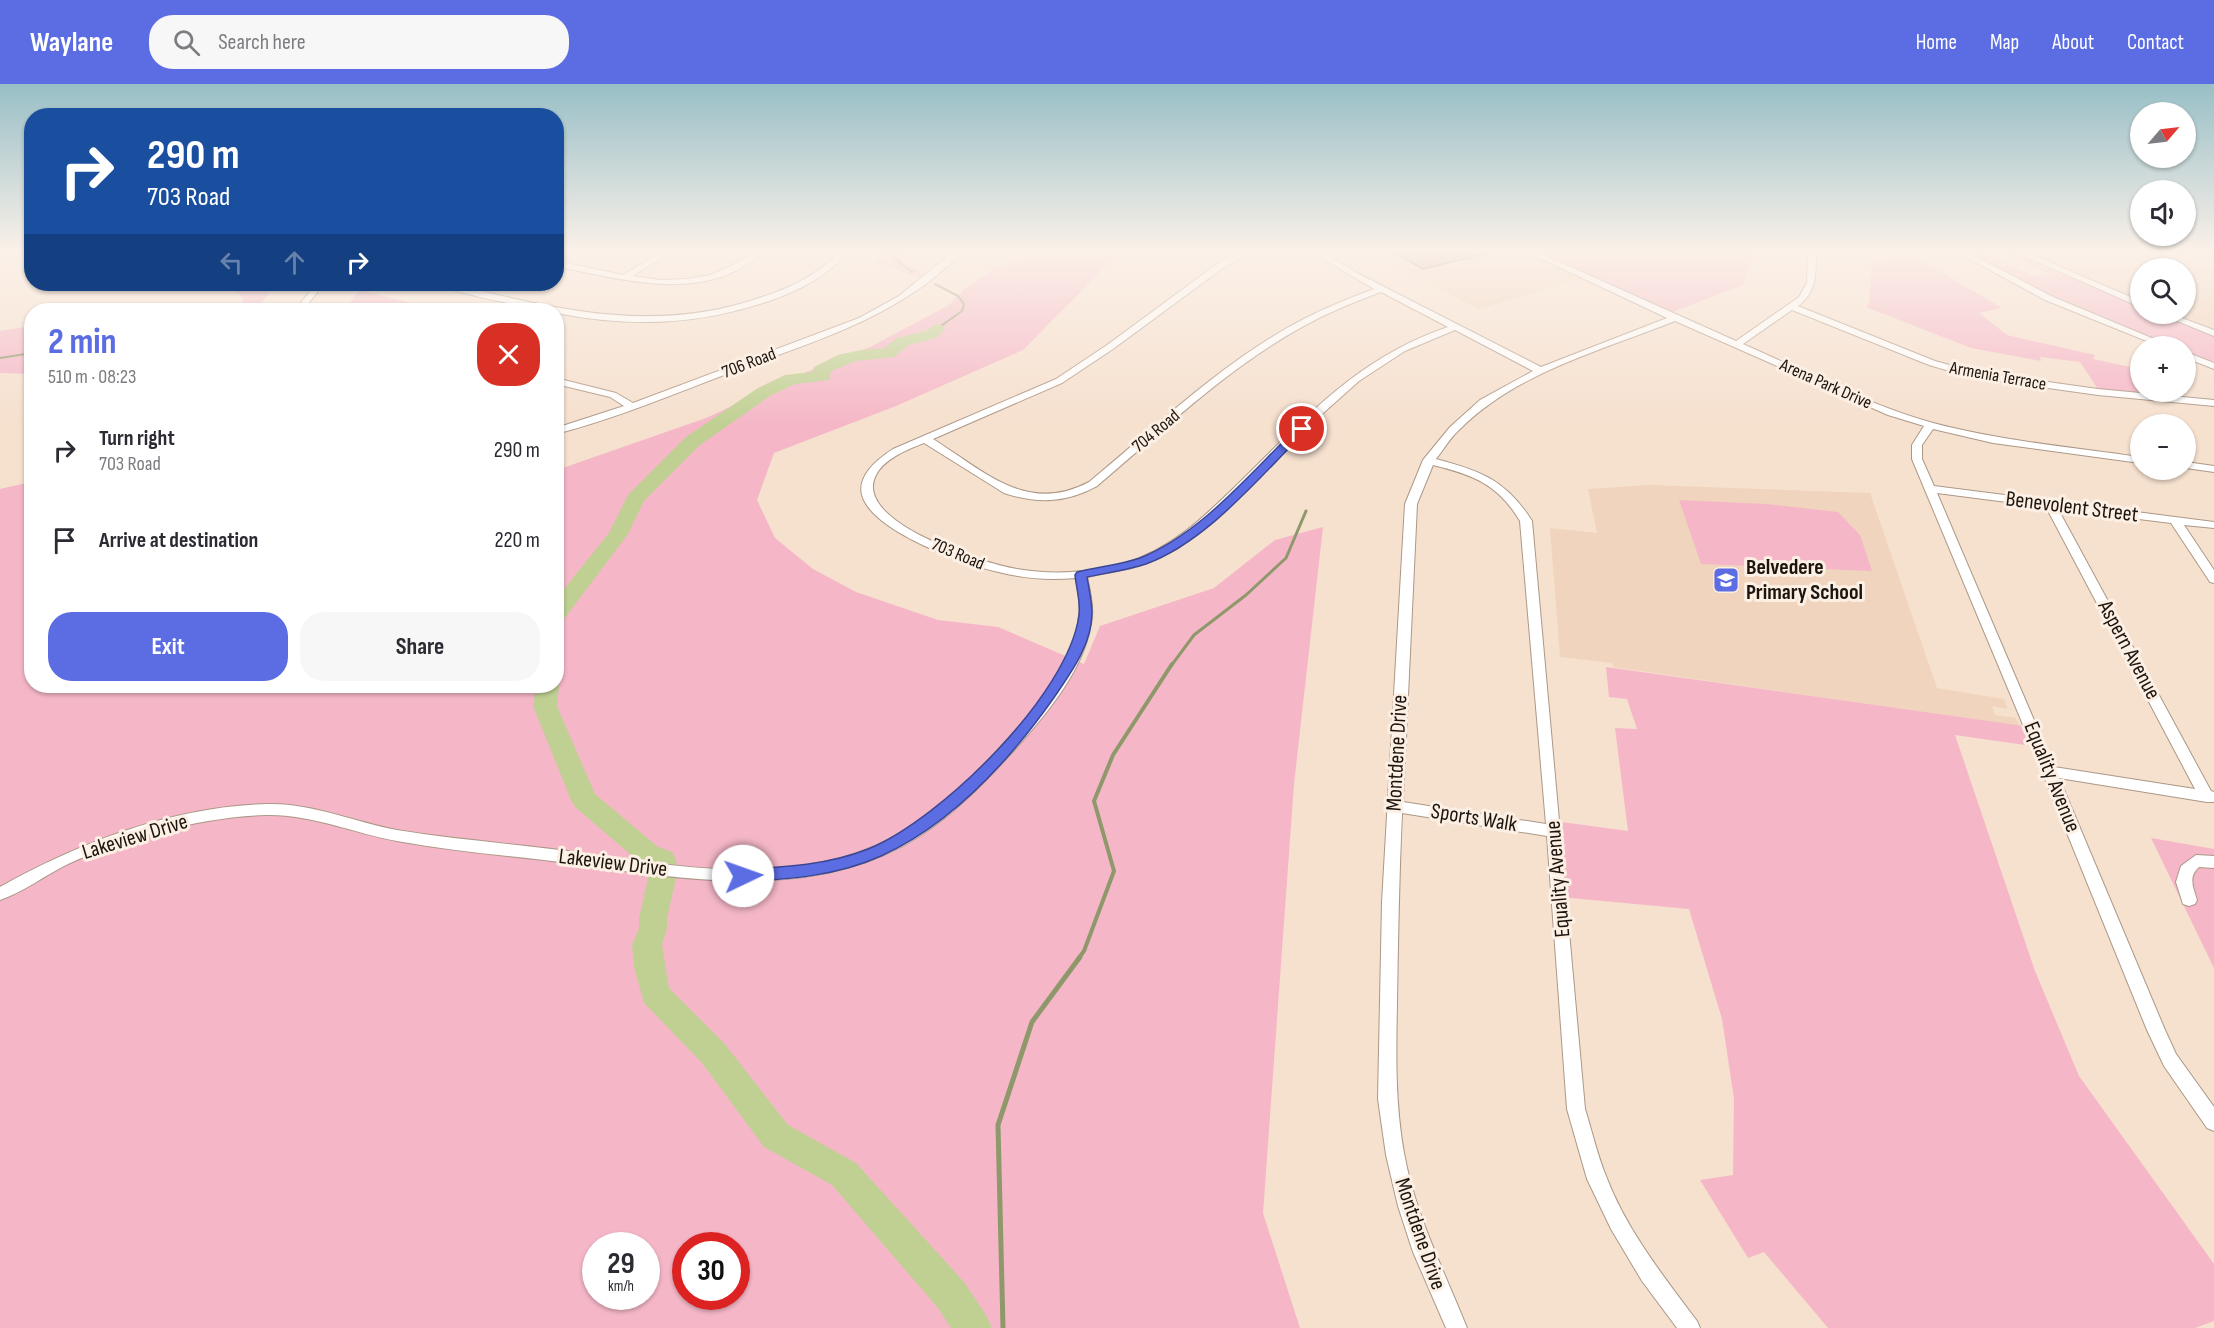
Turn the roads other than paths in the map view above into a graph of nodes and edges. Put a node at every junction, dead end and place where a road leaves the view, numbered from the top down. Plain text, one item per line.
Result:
1 (734, 309) edge
2 (882, 309) edge
3 (1162, 309) edge
4 (1331, 309) edge
5 (1420, 309) edge
6 (1656, 309) edge
7 (1789, 309) edge
8 (1797, 309) edge
9 (2077, 309) edge
10 (564, 311) edge
11 (1675, 318) junction
12 (2190, 324) edge
13 (1455, 327) junction
14 (2214, 333) edge
15 (2142, 336) edge
16 (1736, 345) junction
17 (2196, 359) edge
18 (2214, 366) edge
19 (1541, 371) junction
20 (564, 383) edge
21 (2214, 403) edge
22 (632, 407) junction
23 (1930, 425) junction
24 (564, 429) edge
25 (925, 439) junction
26 (2130, 459) edge
27 (1428, 460) junction
28 (2196, 466) edge
29 (2214, 469) edge
30 (1930, 489) junction
31 (2050, 504) junction
32 (2175, 520) junction
33 (2214, 525) edge
34 (1081, 575) junction
35 (2214, 579) edge
36 (2049, 771) junction
37 (2212, 798) edge
38 (1394, 806) junction
39 (1554, 831) junction
40 (2214, 862) edge
41 (0, 894) edge
42 (2189, 900) dead end
43 (2214, 1122) edge
44 (1457, 1328) edge
45 (1690, 1328) edge

1 - 10 street
2 - 22 street, 706 Road
3 - 25 street, 703 Road
4 - 25 street, 704 Road
5 - 13 street
6 - 11 street, Arena Park Drive
7 - 16 street
8 - 21 street, Armenia Terrace
9 - 15 street
11 - 16 street, Arena Park Drive
11 - 19 street, Montdene Drive
12 - 14 street
13 - 19 street
13 - 34 street, 703 Road
16 - 23 street, Arena Park Drive
17 - 18 street
19 - 27 street, Montdene Drive
20 - 22 street
22 - 24 street, 706 Road
23 - 26 street, Arena Park Drive
23 - 30 street, Equality Avenue
25 - 34 street, 703 Road
27 - 38 street, Montdene Drive
27 - 39 street, Equality Avenue
28 - 29 street
30 - 31 street, Benevolent Street
30 - 36 street, Equality Avenue
31 - 32 street, Benevolent Street
31 - 37 street, Aspern Avenue
32 - 33 street, Benevolent Street
32 - 35 street
34 - 41 street, Lakeview Drive
36 - 37 street
36 - 43 street, Equality Avenue
38 - 39 street, Sports Walk
38 - 44 street, Montdene Drive
39 - 45 street, Equality Avenue
40 - 42 street

